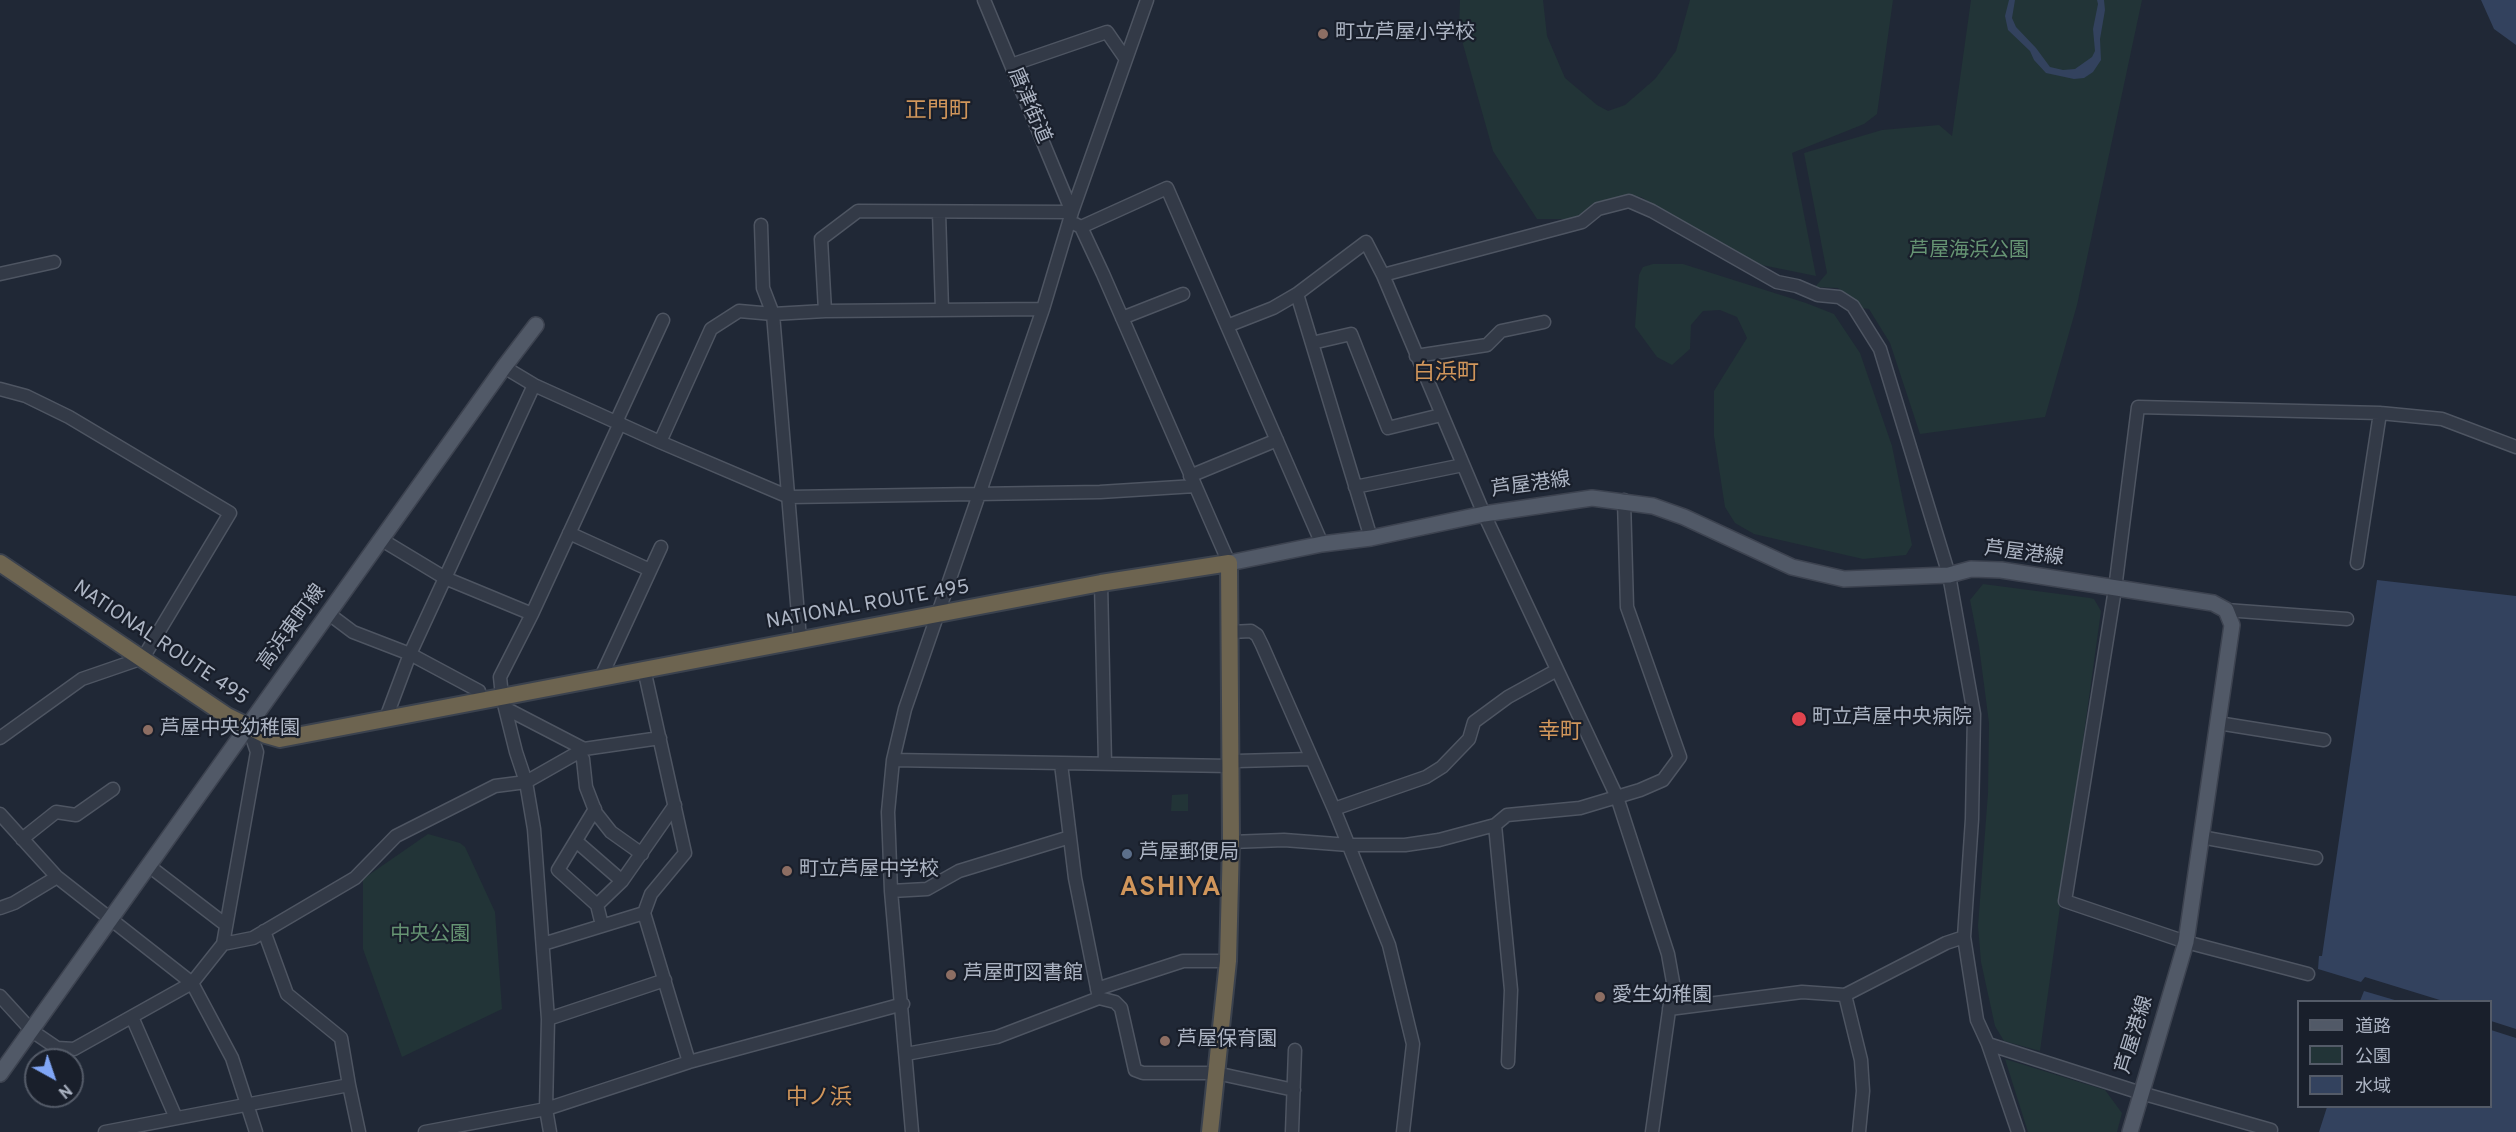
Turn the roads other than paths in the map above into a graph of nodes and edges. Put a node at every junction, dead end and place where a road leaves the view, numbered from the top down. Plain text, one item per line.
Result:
1 (984, 0) edge
2 (1147, 0) edge
3 (1125, 58) junction
4 (1011, 65) junction
5 (939, 212) junction
6 (1074, 220) junction
7 (761, 225) dead end
8 (54, 262) dead end
9 (0, 274) edge
10 (1383, 275) junction
11 (1183, 294) dead end
12 (1297, 294) junction
13 (1043, 309) junction
14 (942, 310) junction
15 (825, 311) junction
16 (773, 314) junction
17 (1122, 318) junction
18 (663, 320) dead end
19 (1544, 322) dead end
20 (536, 325) dead end
21 (1227, 326) junction
22 (1312, 343) junction
23 (1416, 356) junction
24 (504, 367) junction
25 (534, 385) junction
26 (0, 389) edge
27 (2380, 413) junction
28 (1441, 415) junction
29 (618, 423) junction
30 (1277, 440) junction
31 (660, 442) junction
32 (2516, 447) edge
33 (1463, 465) junction
34 (1192, 481) junction
35 (1355, 487) junction
36 (979, 493) junction
37 (789, 497) junction
38 (1624, 501) junction
39 (1484, 514) junction
40 (569, 533) junction
41 (1371, 538) junction
42 (382, 540) junction
43 (1322, 544) junction
44 (661, 547) dead end
45 (0, 563) edge
46 (1229, 563) junction
47 (2357, 563) dead end
48 (650, 570) junction
49 (1949, 575) junction
50 (445, 578) junction
51 (1101, 583) junction
52 (2115, 589) junction
53 (2226, 610) junction
54 (330, 614) junction
55 (531, 614) junction
56 (938, 615) junction
57 (2347, 619) dead end
58 (1230, 632) junction
59 (801, 639) junction
60 (410, 654) junction
61 (143, 657) junction
62 (644, 669) junction
63 (1557, 670) junction
64 (601, 677) junction
65 (480, 701) junction
66 (504, 702) junction
67 (386, 718) junction
68 (2218, 723) junction
69 (248, 726) junction
70 (0, 738) edge
71 (660, 738) junction
72 (2324, 740) dead end
73 (581, 751) junction
74 (1310, 759) junction
75 (893, 760) junction
76 (1061, 764) junction
77 (1105, 764) junction
78 (1230, 766) junction
79 (526, 782) junction
80 (113, 789) dead end
81 (1617, 797) junction
82 (675, 805) junction
83 (1334, 809) junction
84 (595, 810) junction
85 (0, 814) edge
86 (1495, 825) junction
87 (1070, 837) junction
88 (2201, 837) junction
89 (22, 839) junction
90 (576, 841) junction
91 (1231, 842) junction
92 (1349, 845) junction
93 (642, 854) junction
94 (2316, 858) dead end
95 (149, 866) junction
96 (57, 877) junction
97 (622, 881) junction
98 (891, 891) junction
99 (597, 905) junction
100 (0, 908) edge
101 (644, 913) junction
102 (111, 921) junction
103 (602, 925) junction
104 (226, 926) junction
105 (264, 931) junction
106 (1964, 937) junction
107 (2186, 942) junction
108 (222, 944) junction
109 (543, 944) junction
110 (1228, 961) junction
111 (2308, 974) dead end
112 (665, 980) junction
113 (192, 983) junction
114 (1098, 994) junction
115 (1845, 995) junction
116 (0, 996) edge
117 (903, 1004) junction
118 (1669, 1009) junction
119 (132, 1017) junction
120 (548, 1019) junction
121 (32, 1031) junction
122 (1988, 1044) junction
123 (1295, 1050) dead end
124 (906, 1054) junction
125 (689, 1062) junction
126 (1508, 1062) dead end
127 (1216, 1073) junction
128 (0, 1074) edge
129 (349, 1085) junction
130 (1294, 1090) junction
131 (2141, 1093) junction
132 (247, 1103) junction
133 (546, 1110) junction
134 (177, 1118) junction
135 (2271, 1131) edge
136 (105, 1132) edge
137 (256, 1132) edge
138 (359, 1132) edge
139 (425, 1132) edge
140 (550, 1132) edge
141 (912, 1132) edge
142 (1210, 1132) edge
143 (1292, 1132) edge
144 (1403, 1132) edge
145 (1652, 1132) edge
146 (1859, 1132) edge
147 (2018, 1132) edge
148 (2130, 1132) edge

1 - 4 street, 唐津街道
2 - 3 street
3 - 4 street
3 - 6 street
4 - 6 street, 唐津街道
5 - 6 street
5 - 14 street
5 - 15 street
6 - 13 street
6 - 17 street, 唐津街道
6 - 21 street
7 - 16 street
8 - 9 street
10 - 12 street
10 - 23 street
10 - 49 street
11 - 17 street
12 - 21 street
12 - 22 street
13 - 14 street
13 - 36 street
14 - 15 street
15 - 16 street
16 - 31 street
16 - 37 street
17 - 34 street, 唐津街道
18 - 29 street
19 - 23 street
20 - 24 main road, 高浜東町線
21 - 30 street
22 - 28 street
22 - 35 street
23 - 28 street
24 - 25 street
24 - 42 main road, 高浜東町線
25 - 29 street
25 - 50 street
26 - 61 street
27 - 32 street
27 - 47 street
27 - 52 street
28 - 33 street
29 - 31 street
29 - 40 street
30 - 34 street
30 - 43 street
31 - 37 street
33 - 35 street
33 - 39 street
34 - 36 street
34 - 46 street, 唐津街道
35 - 41 street
36 - 37 street
36 - 56 street
37 - 59 street
38 - 39 main road, 芦屋港線
38 - 49 main road, 芦屋港線
38 - 81 street
39 - 41 main road, 芦屋港線
39 - 63 street
40 - 48 street
40 - 55 street
41 - 43 main road, 芦屋港線
42 - 50 street
42 - 54 main road, 高浜東町線
43 - 46 main road, 芦屋港線
44 - 48 street
45 - 61 highway, NATIONAL ROUTE 495
46 - 51 highway, NATIONAL ROUTE 495
46 - 58 highway
48 - 64 street
49 - 52 main road, 芦屋港線
49 - 106 street
50 - 55 street
50 - 60 street
51 - 56 highway, NATIONAL ROUTE 495
51 - 77 street
52 - 53 main road, 芦屋港線
52 - 107 street
53 - 57 street
53 - 68 main road, 芦屋港線
54 - 60 street
54 - 69 main road, 高浜東町線
55 - 66 street
56 - 59 highway, NATIONAL ROUTE 495
56 - 75 street
58 - 74 street
58 - 78 highway
59 - 62 highway, NATIONAL ROUTE 495
60 - 65 street
60 - 67 street
61 - 69 highway, NATIONAL ROUTE 495
61 - 70 street
62 - 64 highway, NATIONAL ROUTE 495
62 - 71 street
63 - 81 street
63 - 83 street
64 - 66 highway, NATIONAL ROUTE 495
65 - 66 highway, NATIONAL ROUTE 495
65 - 67 highway, NATIONAL ROUTE 495
66 - 73 street
66 - 79 street
67 - 69 highway, NATIONAL ROUTE 495
68 - 72 street
68 - 88 main road, 芦屋港線
69 - 95 main road, 高浜東町線
69 - 104 street
71 - 73 street
71 - 82 street
73 - 79 street
73 - 84 street
74 - 78 street
74 - 83 street
75 - 76 street
75 - 98 street
76 - 77 street
76 - 87 street
77 - 78 street
78 - 91 highway
79 - 105 street
79 - 109 street
80 - 89 street
81 - 86 street
81 - 118 street
82 - 93 street
82 - 101 street
83 - 92 street
84 - 90 street
84 - 93 street
85 - 89 street
86 - 92 street
86 - 126 street
87 - 98 street
87 - 114 street
88 - 94 street
88 - 107 main road, 芦屋港線
89 - 96 street
90 - 97 street
90 - 99 street
91 - 92 street
91 - 110 highway
92 - 144 street
93 - 97 street
95 - 102 main road, 高浜東町線
95 - 104 street
96 - 100 street
96 - 102 street
97 - 99 street
98 - 117 street
99 - 103 street
101 - 103 street
101 - 112 street
102 - 113 street
102 - 121 main road, 高浜東町線
103 - 109 street
104 - 108 street
105 - 108 street
105 - 129 street
106 - 115 street
106 - 122 street
107 - 111 street
107 - 131 main road, 芦屋港線
108 - 113 street
109 - 120 street
110 - 114 street
110 - 127 highway
112 - 120 street
112 - 125 street
113 - 119 street
113 - 132 street
114 - 124 street
114 - 127 street
115 - 118 street
115 - 146 street
116 - 121 street
117 - 124 street
117 - 125 street
118 - 145 street
119 - 121 street
119 - 134 street
120 - 133 street
121 - 128 main road, 高浜東町線
122 - 131 street
122 - 147 street
123 - 130 street
124 - 141 street
125 - 133 street
127 - 130 street
127 - 142 highway
129 - 132 street
129 - 138 street
130 - 143 street
131 - 135 street
131 - 148 main road, 芦屋港線
132 - 134 street
132 - 137 street
133 - 139 street
133 - 140 street
134 - 136 street

